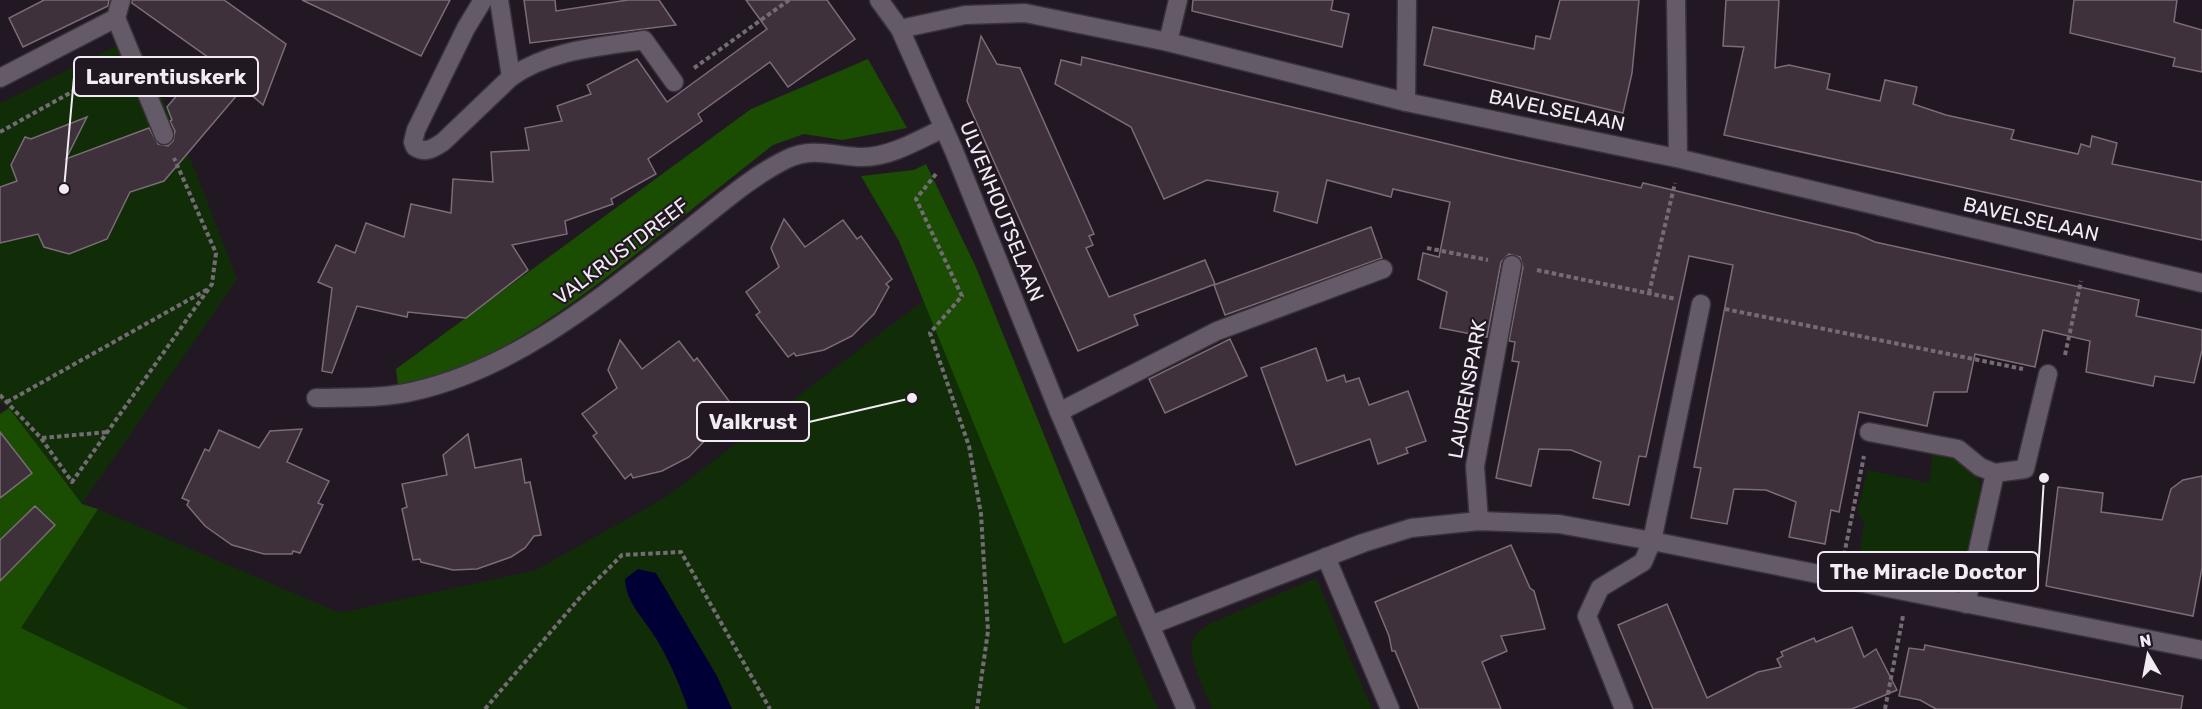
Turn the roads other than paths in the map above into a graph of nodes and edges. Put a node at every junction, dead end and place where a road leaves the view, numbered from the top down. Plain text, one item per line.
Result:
1 (121, 0) edge
2 (483, 0) edge
3 (499, 0) edge
4 (879, 0) edge
5 (1178, 0) edge
6 (1407, 0) edge
7 (1676, 0) edge
8 (116, 18) junction
9 (900, 29) junction
10 (1168, 42) junction
11 (511, 77) junction
12 (0, 78) edge
13 (674, 82) road end
14 (1406, 102) junction
15 (944, 128) junction
16 (164, 135) road end
17 (1680, 158) junction
18 (1512, 265) road end
19 (1383, 269) dead end
20 (2202, 283) edge
21 (1701, 304) road end
22 (2048, 374) road end
23 (315, 398) dead end
24 (1059, 412) junction
25 (1869, 432) road end
26 (1995, 473) junction
27 (1479, 521) junction
28 (1652, 541) junction
29 (1326, 557) junction
30 (1966, 604) junction
31 (1151, 625) junction
32 (2202, 650) edge
33 (1186, 709) edge
34 (1390, 709) edge
35 (1624, 709) edge

1 - 8 street
2 - 11 street
3 - 11 street
4 - 9 street, ULVENHOUTSELAAN
5 - 10 street
6 - 14 street
7 - 17 street
8 - 12 street
8 - 16 street
9 - 10 street, BAVELSELAAN
9 - 15 street, ULVENHOUTSELAAN
10 - 14 street, BAVELSELAAN
11 - 13 street
14 - 17 street, BAVELSELAAN
15 - 23 street, VALKRUSTDREEF
15 - 24 street, ULVENHOUTSELAAN
17 - 20 street, BAVELSELAAN
18 - 27 street, LAURENSPARK
19 - 24 street
21 - 28 street
22 - 26 street
24 - 31 street, ULVENHOUTSELAAN
25 - 26 street
26 - 30 street
27 - 28 street
27 - 29 street
28 - 30 street
28 - 35 street
29 - 31 street
29 - 34 street
30 - 32 street
31 - 33 street, ULVENHOUTSELAAN

